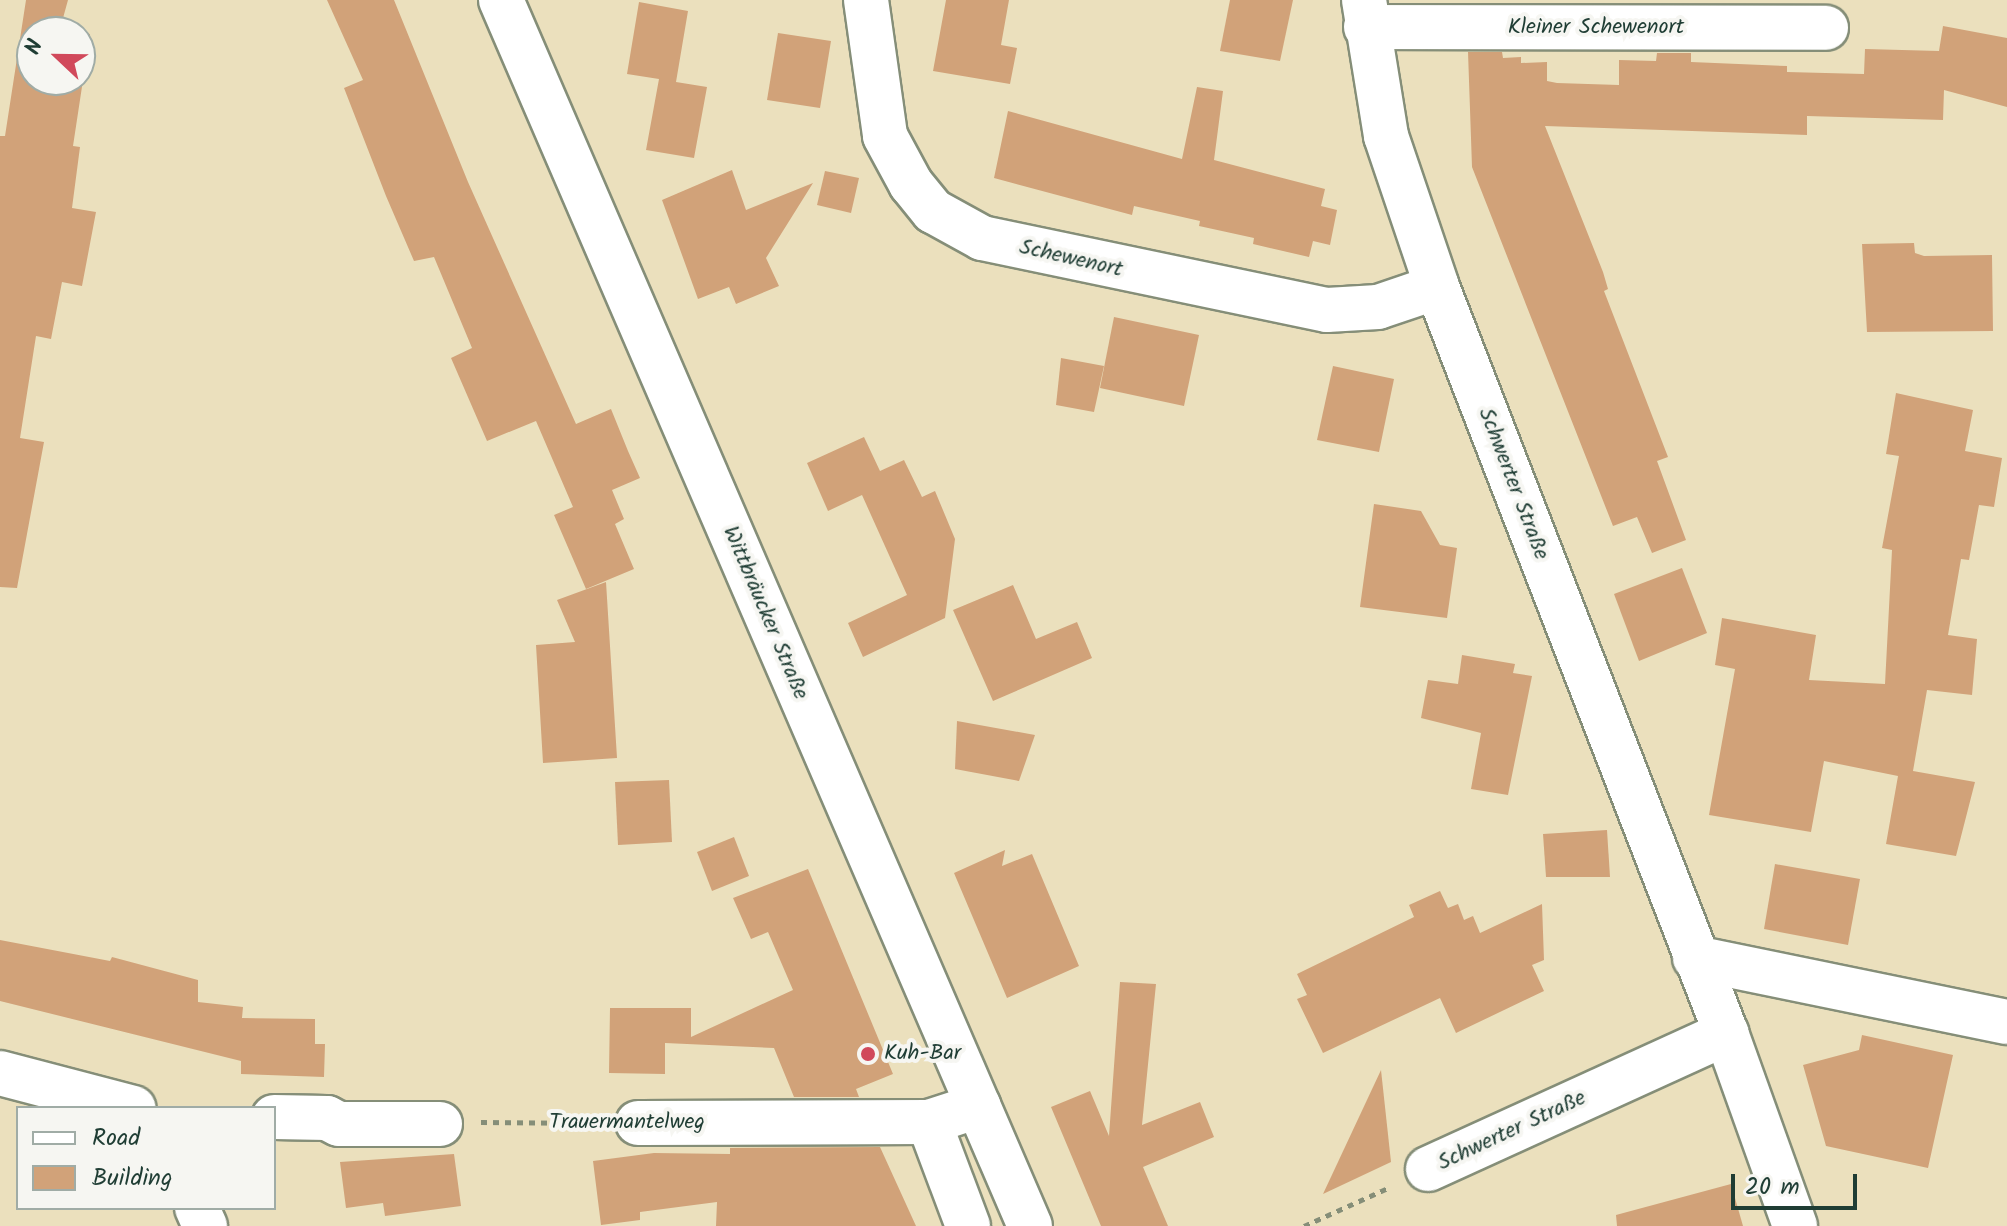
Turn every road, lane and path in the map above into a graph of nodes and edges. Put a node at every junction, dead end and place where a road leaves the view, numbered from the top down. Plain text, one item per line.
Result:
1 (501, 0) edge
2 (866, 0) edge
3 (1365, 14) edge
4 (1826, 28) dead end
5 (1437, 287) junction
6 (1695, 958) junction
7 (2007, 1022) edge
8 (1726, 1033) junction
9 (0, 1073) edge
10 (125, 1106) edge
11 (978, 1106) junction
12 (276, 1117) edge
13 (929, 1122) junction
14 (638, 1123) joint
15 (440, 1124) joint
16 (1428, 1169) joint
17 (968, 1226) edge
18 (1030, 1226) edge
19 (1304, 1226) edge
20 (1795, 1226) edge

1 - 11 street, Wittbräucker Straße
2 - 5 street, Schewenort
3 - 4 street, Kleiner Schewenort
3 - 5 street, Schwerter Straße
5 - 6 street, Schwerter Straße
6 - 7 street
6 - 8 street, Schwerter Straße
8 - 16 street, Schwerter Straße
8 - 20 street, Schwerter Straße
9 - 10 street
11 - 13 street, Trauermantelweg
11 - 18 street, Wittbräucker Straße
12 - 15 street
13 - 14 street, Trauermantelweg
13 - 17 street
14 - 15 path, Trauermantelweg
16 - 19 path

